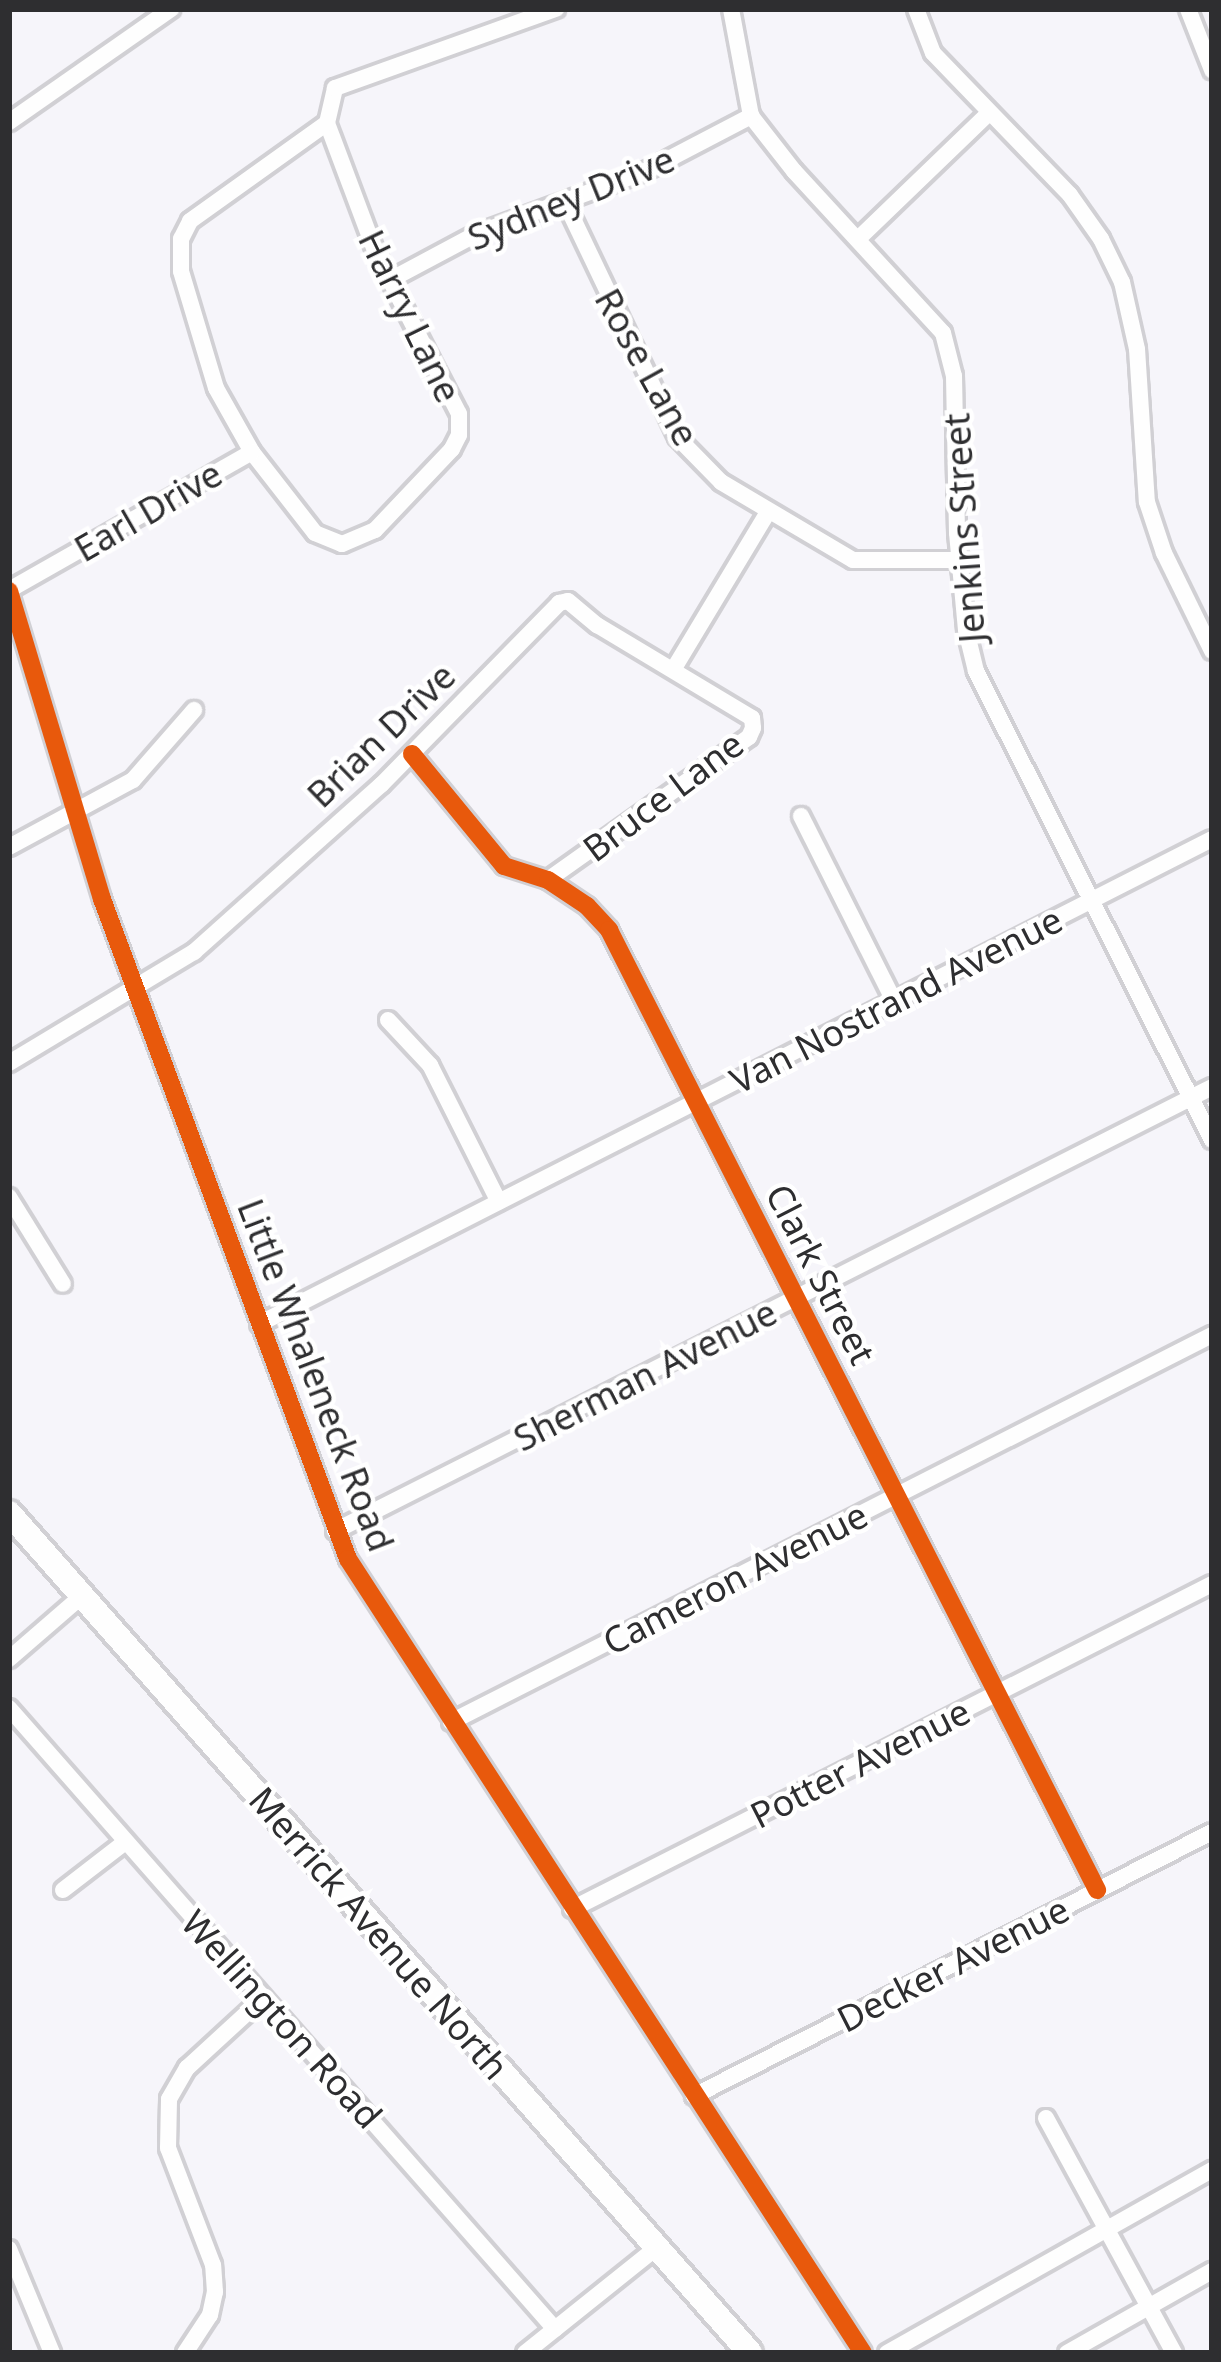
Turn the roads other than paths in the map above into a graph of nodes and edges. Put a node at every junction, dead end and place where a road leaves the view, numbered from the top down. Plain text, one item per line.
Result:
1 (171, 9) edge
2 (556, 9) edge
3 (731, 9) edge
4 (916, 9) edge
5 (1187, 9) edge
6 (1212, 70) edge
7 (989, 113) junction
8 (751, 116) junction
9 (9, 122) edge
10 (326, 123) junction
11 (565, 202) junction
12 (858, 239) junction
13 (390, 280) junction
14 (252, 452) junction
15 (768, 512) junction
16 (962, 560) junction
17 (9, 590) edge
18 (12, 615) edge
19 (1212, 651) edge
20 (673, 670) junction
21 (194, 710) dead end
22 (412, 754) junction
23 (75, 811) junction
24 (801, 816) dead end
25 (1212, 839) edge
26 (9, 847) edge
27 (548, 880) junction
28 (1091, 901) junction
29 (134, 988) junction
30 (894, 1001) junction
31 (388, 1020) dead end
32 (9, 1063) edge
33 (1212, 1088) edge
34 (1191, 1098) junction
35 (697, 1102) junction
36 (1212, 1140) edge
37 (9, 1197) edge
38 (499, 1202) junction
39 (63, 1285) dead end
40 (796, 1299) junction
41 (259, 1324) junction
42 (1212, 1335) edge
43 (897, 1496) junction
44 (9, 1513) edge
45 (335, 1532) junction
46 (1212, 1584) edge
47 (83, 1595) junction
48 (9, 1659) edge
49 (997, 1693) junction
50 (9, 1708) edge
51 (452, 1722) junction
52 (1212, 1832) edge
53 (125, 1842) junction
54 (63, 1890) dead end
55 (1097, 1890) junction
56 (572, 1910) junction
57 (263, 1998) junction
58 (694, 2096) junction
59 (1046, 2118) dead end
60 (1212, 2170) edge
61 (1106, 2230) junction
62 (656, 2248) junction
63 (9, 2249) edge
64 (1212, 2272) edge
65 (1148, 2307) junction
66 (555, 2329) junction
67 (52, 2353) edge
68 (185, 2353) edge
69 (525, 2353) edge
70 (750, 2353) edge
71 (863, 2353) edge
72 (887, 2353) edge
73 (1067, 2353) edge
74 (1174, 2353) edge

1 - 9 street
2 - 10 street, Earl Drive
3 - 8 street, Jenkins Street
4 - 7 street
5 - 6 street
7 - 12 street
7 - 19 street
8 - 11 street, Sydney Drive
8 - 12 street, Jenkins Street
10 - 13 street, Harry Lane
10 - 14 street, Earl Drive
11 - 13 street, Sydney Drive
11 - 15 street, Rose Lane
12 - 16 street, Jenkins Street
13 - 14 street, Harry Lane
14 - 17 street, Earl Drive
15 - 16 street, Rose Lane
15 - 20 street
16 - 28 street, Jenkins Street
17 - 18 street, Little Whaleneck Road
18 - 23 street, Little Whaleneck Road
20 - 22 street, Brian Drive
20 - 27 street, Bruce Lane
21 - 23 street
22 - 27 street, Clark Street
22 - 29 street, Brian Drive
23 - 26 street
23 - 29 street, Little Whaleneck Road
24 - 30 street
25 - 28 street, Van Nostrand Avenue
27 - 35 street, Clark Street
28 - 30 street, Van Nostrand Avenue
28 - 34 street, Jenkins Street
29 - 32 street, Brian Drive
29 - 41 street, Little Whaleneck Road
30 - 35 street, Van Nostrand Avenue
31 - 38 street
33 - 34 street, Sherman Avenue
34 - 36 street, Jenkins Street
34 - 40 street, Sherman Avenue
35 - 38 street, Van Nostrand Avenue
35 - 40 street, Clark Street
37 - 39 street
38 - 41 street, Van Nostrand Avenue
40 - 43 street, Clark Street
40 - 45 street, Sherman Avenue
41 - 45 street, Little Whaleneck Road
42 - 43 street, Cameron Avenue
43 - 49 street, Clark Street
43 - 51 street, Cameron Avenue
44 - 47 main road, Merrick Avenue North
45 - 51 street, Little Whaleneck Road
46 - 49 street, Potter Avenue
47 - 48 street
47 - 62 main road, Merrick Avenue North
49 - 55 street, Clark Street
49 - 56 street, Potter Avenue
50 - 53 street, Wellington Road
51 - 56 street, Little Whaleneck Road
52 - 55 street, Decker Avenue
53 - 54 street
53 - 57 street, Wellington Road
55 - 58 street, Decker Avenue
56 - 58 street, Little Whaleneck Road
57 - 66 street, Wellington Road
57 - 68 street
58 - 71 street, Little Whaleneck Road
59 - 61 street
60 - 61 street
61 - 65 street
61 - 72 street
62 - 66 street
62 - 70 main road, Merrick Avenue North
63 - 67 street
64 - 65 street
65 - 73 street
65 - 74 street
66 - 69 street

